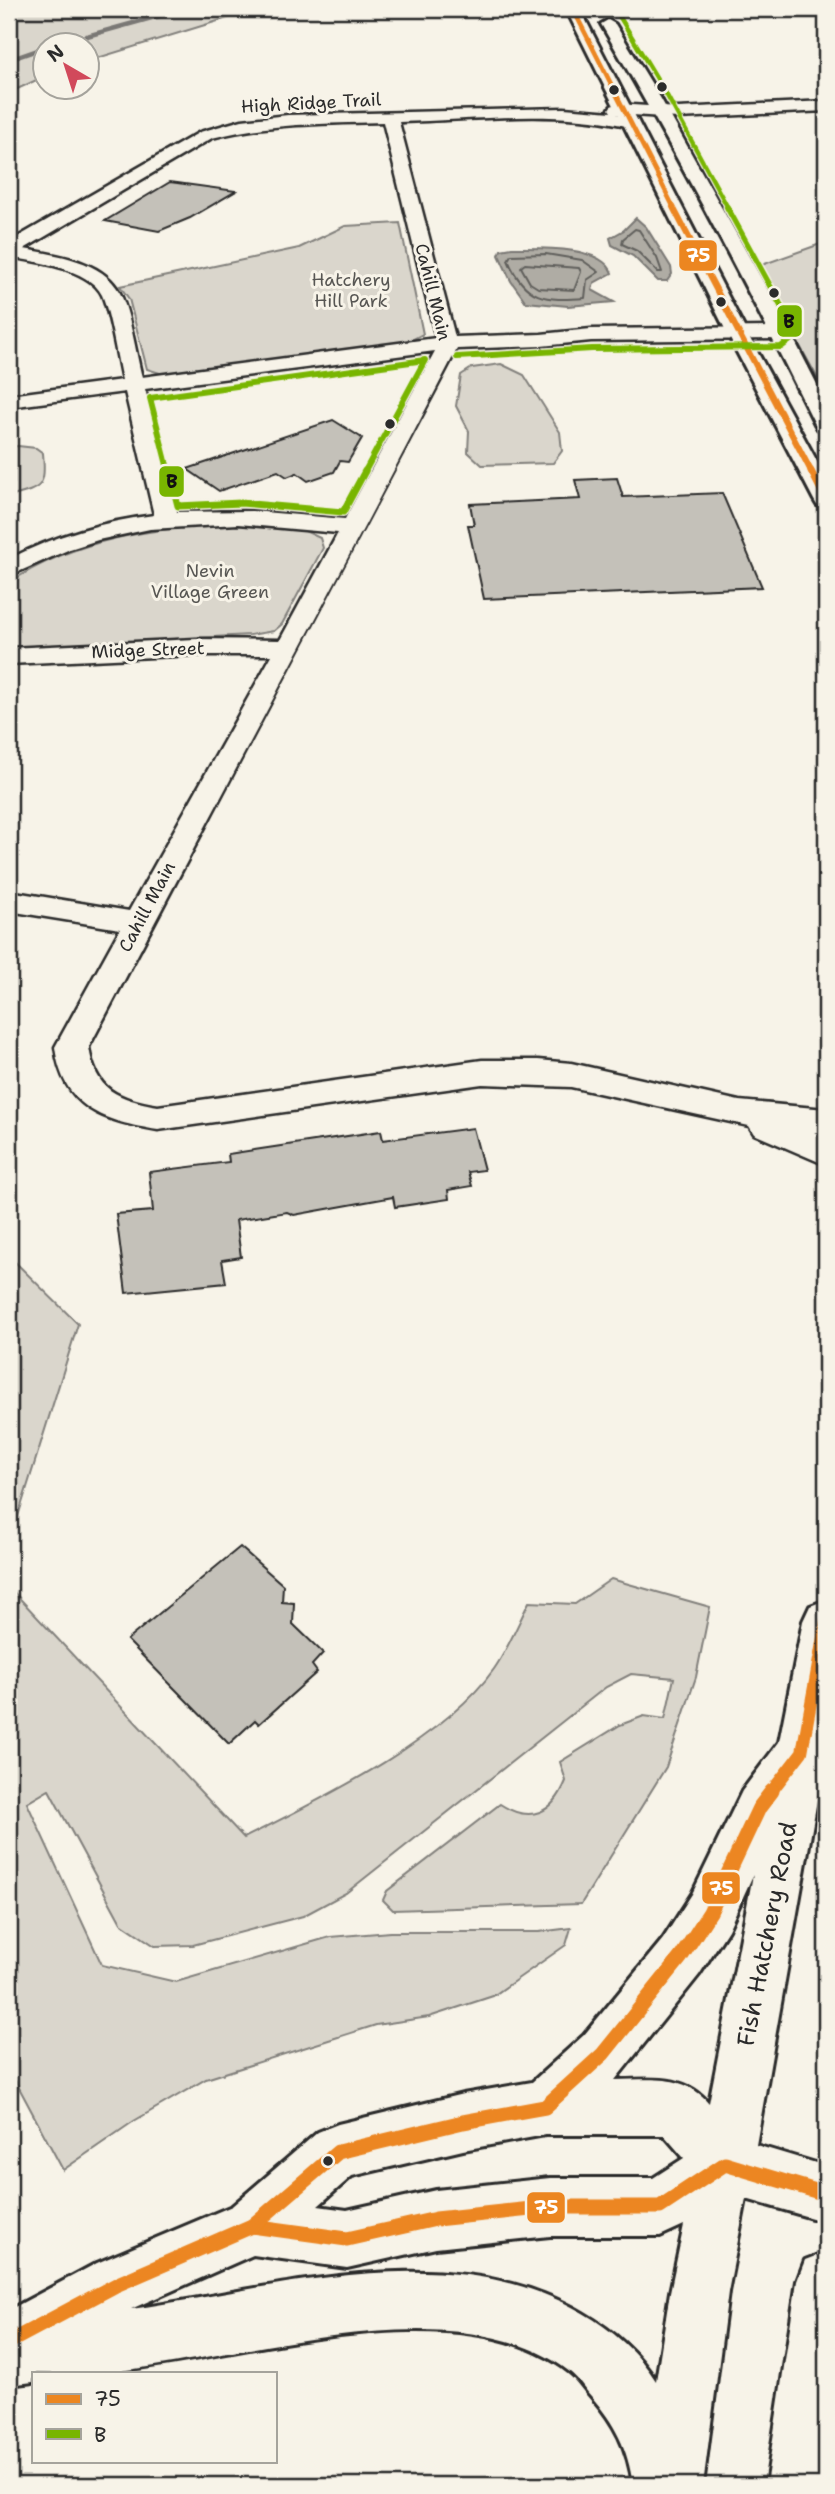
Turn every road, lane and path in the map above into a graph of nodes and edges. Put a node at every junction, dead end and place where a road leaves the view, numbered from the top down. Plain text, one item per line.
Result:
1 (573, 9) edge
2 (598, 9) edge
3 (826, 106) edge
4 (658, 110) junction
5 (627, 115) junction
6 (390, 118) junction
7 (9, 251) edge
8 (737, 333) junction
9 (780, 333) junction
10 (447, 343) junction
11 (132, 386) junction
12 (9, 401) edge
13 (826, 424) edge
14 (826, 499) edge
15 (167, 520) junction
16 (351, 527) junction
17 (9, 569) edge
18 (288, 649) junction
19 (9, 656) edge
20 (9, 901) edge
21 (138, 922) junction
22 (739, 1113) junction
23 (826, 1121) edge
24 (826, 1152) edge
25 (826, 1621) edge
26 (802, 1752) junction
27 (545, 2107) junction
28 (725, 2165) junction
29 (826, 2194) edge
30 (252, 2226) junction
31 (821, 2306) edge
32 (9, 2342) edge
33 (9, 2355) edge
34 (664, 2485) edge
35 (672, 2485) edge
36 (797, 2485) edge

1 - 5 main road
2 - 4 main road
3 - 4 street, High Ridge Trail
4 - 5 street, High Ridge Trail
4 - 9 main road
5 - 6 street, High Ridge Trail
5 - 8 main road
6 - 7 street, High Ridge Trail
6 - 10 street, Cahill Main
7 - 11 street
8 - 9 street
8 - 10 street
8 - 14 main road
9 - 13 main road
10 - 11 street
10 - 16 street, Cahill Main
11 - 12 street
11 - 15 street
15 - 16 street
15 - 17 street
16 - 18 street, Cahill Main
18 - 19 street, Midge Street
18 - 21 street, Cahill Main
20 - 21 street
21 - 22 street, Cahill Main
22 - 23 street, Cahill Main
22 - 24 street, Cahill Main
25 - 26 main road, Fish Hatchery Road
26 - 27 main road
26 - 28 main road, Fish Hatchery Road
27 - 28 main road
27 - 30 main road
28 - 29 main road
28 - 30 main road
28 - 35 main road, Fish Hatchery Road
30 - 32 main road
31 - 36 main road
33 - 34 main road

